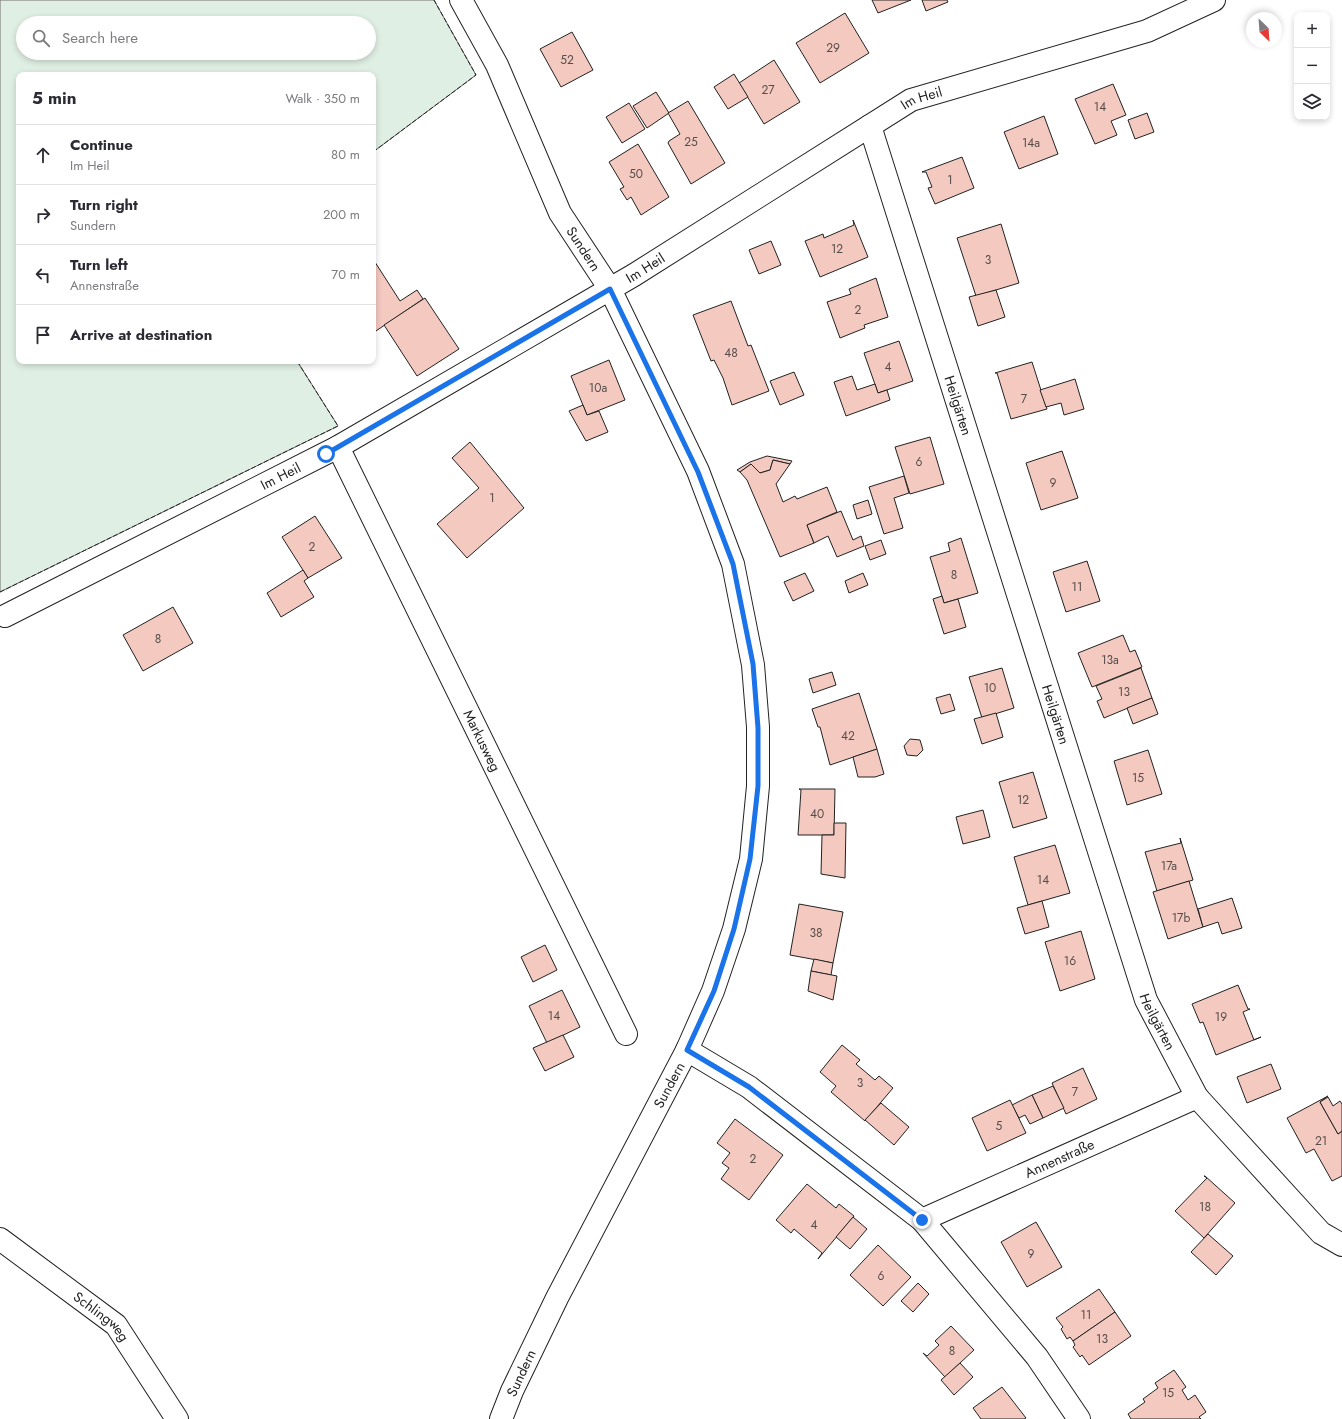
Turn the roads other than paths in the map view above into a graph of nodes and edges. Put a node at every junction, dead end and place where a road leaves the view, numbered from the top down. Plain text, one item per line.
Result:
1 (461, 0) edge
2 (1214, 0) edge
3 (870, 126) junction
4 (610, 289) junction
5 (338, 447) junction
6 (5, 616) dead end
7 (626, 1034) dead end
8 (687, 1050) junction
9 (1197, 1097) junction
10 (922, 1220) junction
11 (0, 1239) edge
12 (1342, 1245) edge
13 (177, 1419) edge
14 (501, 1419) edge
15 (1079, 1419) edge

1 - 4 street, Sundern
2 - 3 street, Im Heil
3 - 4 street, Im Heil
3 - 9 street, Heilgärten
4 - 5 street, Im Heil
4 - 8 street, Sundern
5 - 6 street, Im Heil
5 - 7 street, Markusweg
8 - 10 street
8 - 14 street, Sundern
9 - 10 street, Annenstraße
9 - 12 street, Heilgärten
10 - 15 street
11 - 13 street, Schlingweg

